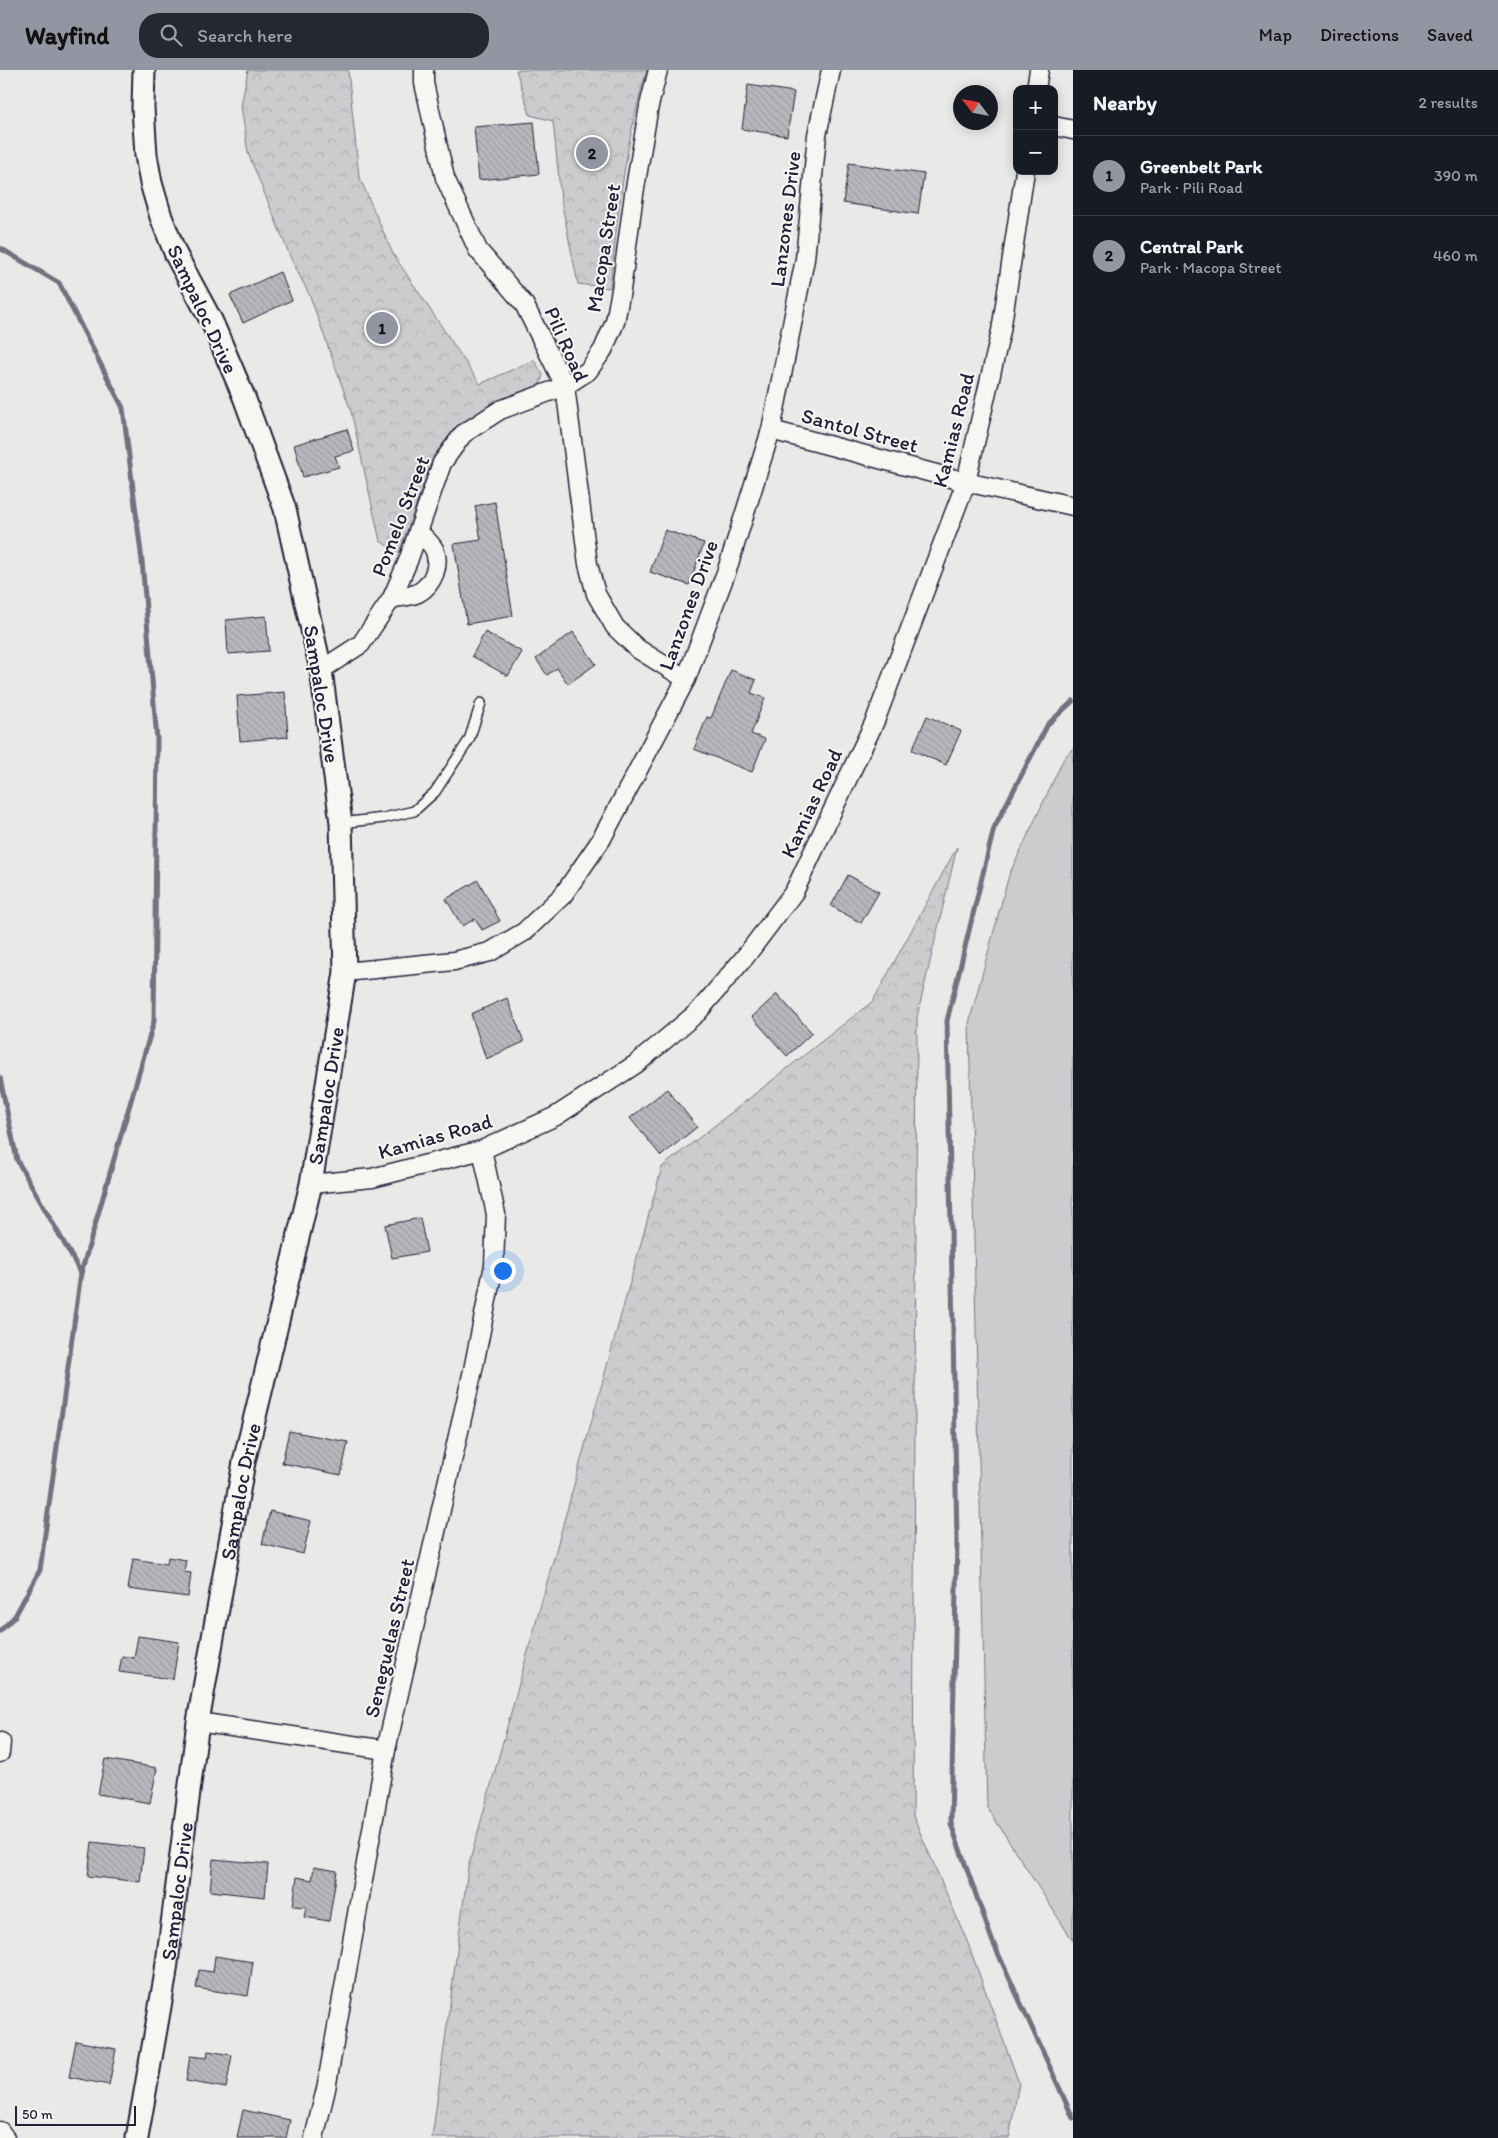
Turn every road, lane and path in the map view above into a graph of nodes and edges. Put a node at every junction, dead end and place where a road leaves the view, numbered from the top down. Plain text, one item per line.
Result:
1 (144, 70) edge
2 (424, 70) edge
3 (658, 70) edge
4 (831, 70) edge
5 (1038, 70) edge
6 (1036, 85) edge
7 (1058, 127) edge
8 (1073, 130) edge
9 (1024, 175) edge
10 (565, 386) junction
11 (771, 430) junction
12 (966, 482) junction
13 (1073, 506) edge
14 (418, 531) junction
15 (392, 598) junction
16 (321, 670) junction
17 (686, 679) junction
18 (481, 703) dead end
19 (341, 823) junction
20 (345, 972) junction
21 (482, 1150) junction
22 (310, 1184) junction
23 (198, 1722) junction
24 (386, 1750) junction
25 (0, 2131) edge
26 (5, 2138) edge
27 (137, 2138) edge
28 (314, 2138) edge

1 - 16 street, Sampaloc Drive
2 - 10 street, Pili Road
3 - 10 street, Macopa Street
4 - 11 street, Lanzones Drive
5 - 6 street
7 - 8 street
9 - 12 street, Kamias Road
10 - 14 street, Pomelo Street
10 - 17 street, Pili Road
11 - 12 street, Santol Street
11 - 17 street, Lanzones Drive
12 - 13 street, Santol Street
12 - 21 street, Kamias Road
14 - 15 street, Pomelo Street
14 - 15 street
15 - 16 street, Pomelo Street
16 - 19 street, Sampaloc Drive
17 - 20 street, Lanzones Drive
18 - 19 lane
19 - 20 street, Sampaloc Drive
20 - 22 street, Sampaloc Drive
21 - 22 street, Kamias Road
21 - 24 street, Seneguelas Street
22 - 23 street, Sampaloc Drive
23 - 24 street
23 - 27 street, Sampaloc Drive
24 - 28 street, Seneguelas Street
25 - 26 street

